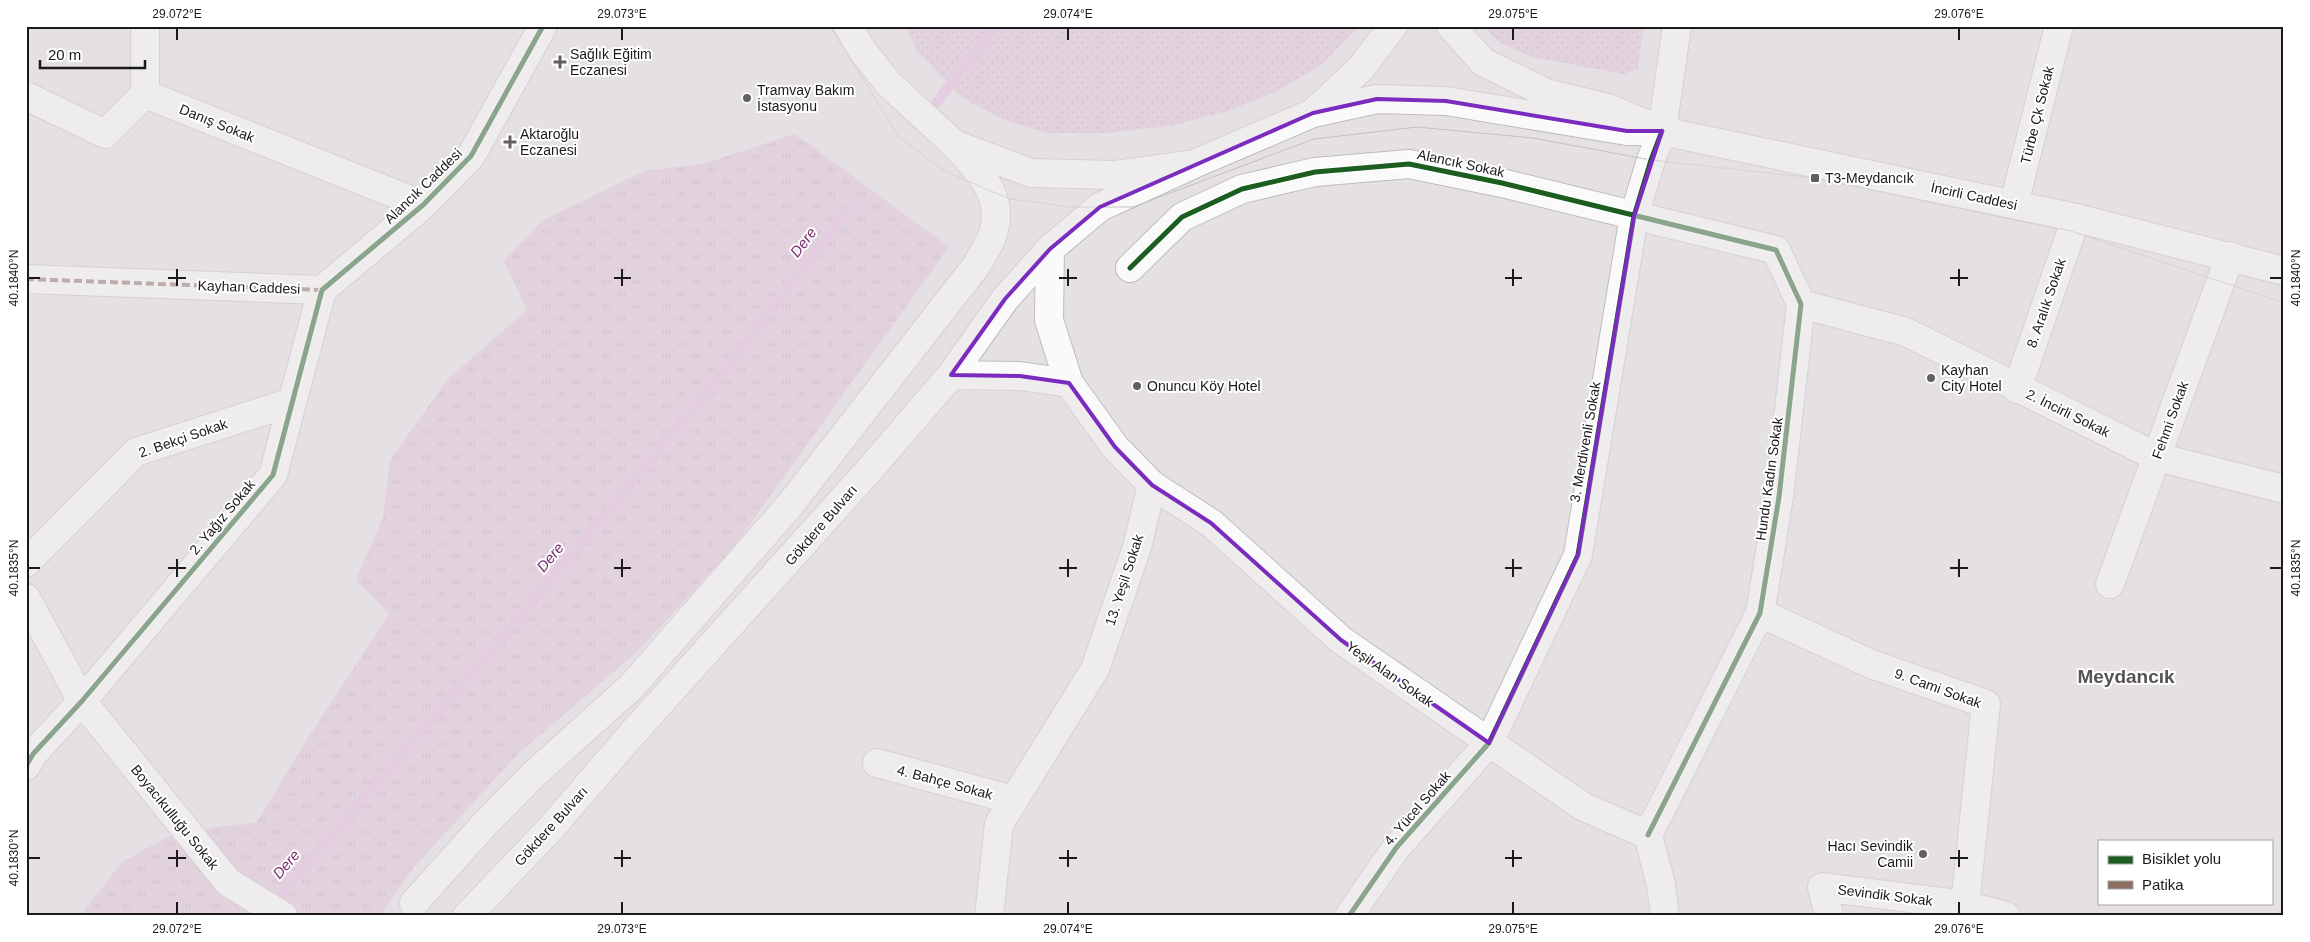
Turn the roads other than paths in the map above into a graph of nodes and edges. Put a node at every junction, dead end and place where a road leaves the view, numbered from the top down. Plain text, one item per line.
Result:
1 (145, 26) edge
2 (543, 26) edge
3 (848, 26) edge
4 (1393, 26) edge
5 (1451, 26) edge
6 (1677, 26) edge
7 (2059, 26) edge
8 (144, 94) junction
9 (26, 96) edge
10 (1313, 113) junction
11 (1662, 131) junction
12 (954, 144) junction
13 (1194, 164) junction
14 (2014, 204) junction
15 (423, 205) junction
16 (1634, 216) junction
17 (2076, 218) junction
18 (1050, 249) junction
19 (2230, 256) junction
20 (1130, 268) dead end
21 (2284, 271) edge
22 (26, 279) edge
23 (322, 290) junction
24 (1801, 304) junction
25 (951, 375) junction
26 (1069, 383) junction
27 (2017, 389) junction
28 (292, 402) junction
29 (2157, 457) junction
30 (1152, 485) junction
31 (2284, 489) edge
32 (26, 563) edge
33 (2110, 584) dead end
34 (26, 598) edge
35 (1760, 613) junction
36 (82, 701) junction
37 (1489, 744) junction
38 (29, 757) edge
39 (877, 763) dead end
40 (1013, 800) junction
41 (1648, 835) junction
42 (414, 903) dead end
43 (1965, 906) junction
44 (283, 916) edge
45 (467, 916) edge
46 (990, 916) edge
47 (1349, 916) edge
48 (1665, 916) edge
49 (1829, 916) edge
50 (2006, 916) edge

1 - 8 street
2 - 15 street, Alancık Caddesi
3 - 12 street
4 - 10 street
5 - 11 street
6 - 11 street, 3. Merdivenli Sokak
7 - 14 street, Türbe Çk Sokak
8 - 9 street
8 - 15 street, Danış Sokak
10 - 11 street
10 - 13 street
11 - 14 street, İncirli Caddesi
11 - 16 street, 3. Merdivenli Sokak
12 - 13 street
12 - 42 street
13 - 18 street, Gökdere Bulvarı
14 - 17 street, İncirli Caddesi
15 - 23 street, Alancık Caddesi
16 - 20 street, Alancık Sokak
16 - 24 street
16 - 37 street, 3. Merdivenli Sokak
17 - 19 street, İncirli Caddesi
17 - 27 street, 8. Aralık Sokak
18 - 25 street, Gökdere Bulvarı
18 - 26 street
19 - 21 street, İncirli Caddesi
19 - 29 street, Fehmi Sokak
22 - 23 street, Kayhan Caddesi
23 - 28 street, 2. Yağız Sokak
24 - 27 street, 2. İncirli Sokak
24 - 35 street, Hundu Kadın Sokak
25 - 26 street
25 - 45 street, Gökdere Bulvarı
26 - 30 street
27 - 29 street, 2. İncirli Sokak
28 - 32 street, 2. Bekçi Sokak
28 - 36 street, 2. Yağız Sokak
29 - 31 street, 2. İncirli Sokak
29 - 33 street, Fehmi Sokak
30 - 37 street, Yeşil Alan Sokak
30 - 40 street, 13. Yeşil Sokak
34 - 36 street, Boyacıkulluğu Sokak
35 - 41 street, Hundu Kadın Sokak
35 - 43 street, 9. Cami Sokak
36 - 38 street, 2. Yağız Sokak
36 - 44 street, Boyacıkulluğu Sokak
37 - 41 street, Yeşil Alan Sokak
37 - 47 street, 4. Yücel Sokak
39 - 40 street, 4. Bahçe Sokak
40 - 46 street, 13. Yeşil Sokak
41 - 48 street
43 - 49 street, Sevindik Sokak
43 - 50 street, Sevindik Sokak

